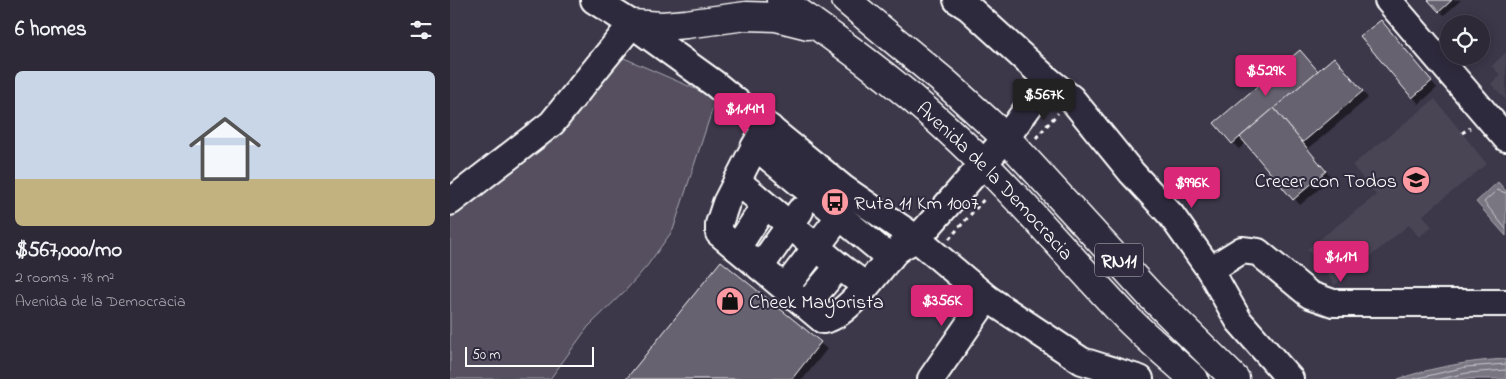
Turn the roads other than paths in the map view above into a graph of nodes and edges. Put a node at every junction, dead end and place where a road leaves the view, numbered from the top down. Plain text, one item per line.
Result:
1 (594, 0) edge
2 (781, 0) edge
3 (846, 0) edge
4 (957, 0) edge
5 (1388, 0) edge
6 (632, 24) junction
7 (821, 28) junction
8 (1048, 80) junction
9 (762, 137) junction
10 (1006, 138) junction
11 (1506, 138) edge
12 (982, 164) junction
13 (737, 181) junction
14 (813, 194) junction
15 (450, 202) edge
16 (765, 205) junction
17 (840, 216) junction
18 (790, 225) junction
19 (917, 239) junction
20 (817, 247) junction
21 (737, 248) junction
22 (890, 258) junction
23 (839, 266) junction
24 (760, 267) junction
25 (1210, 270) junction
26 (866, 286) junction
27 (785, 288) junction
28 (987, 298) junction
29 (1506, 303) edge
30 (806, 305) junction
31 (931, 379) edge
32 (1140, 379) edge
33 (1194, 379) edge
34 (1234, 379) edge
35 (1290, 379) edge

1 - 6 street
2 - 7 highway, Avenida de la Democracia / RN11
3 - 10 highway, Avenida de la Democracia / RN11
4 - 8 street
5 - 11 street
6 - 7 highway
6 - 9 street
6 - 15 street
7 - 12 highway, Avenida de la Democracia / RN11
8 - 10 street
8 - 25 street
9 - 13 street
9 - 14 street
9 - 19 street
10 - 12 street
10 - 34 highway, Avenida de la Democracia / RN11
12 - 19 street
12 - 33 highway, Avenida de la Democracia / RN11
13 - 16 street
13 - 21 street
14 - 17 street
14 - 18 street
16 - 18 street
16 - 21 street
17 - 20 street
17 - 22 street
18 - 20 street
18 - 24 street
19 - 22 street
19 - 28 street
20 - 23 street
20 - 27 street
21 - 24 street
22 - 26 street
23 - 26 street
23 - 30 street
24 - 27 street
25 - 29 street
25 - 35 street
26 - 30 street
27 - 30 street
28 - 31 street
28 - 32 street

